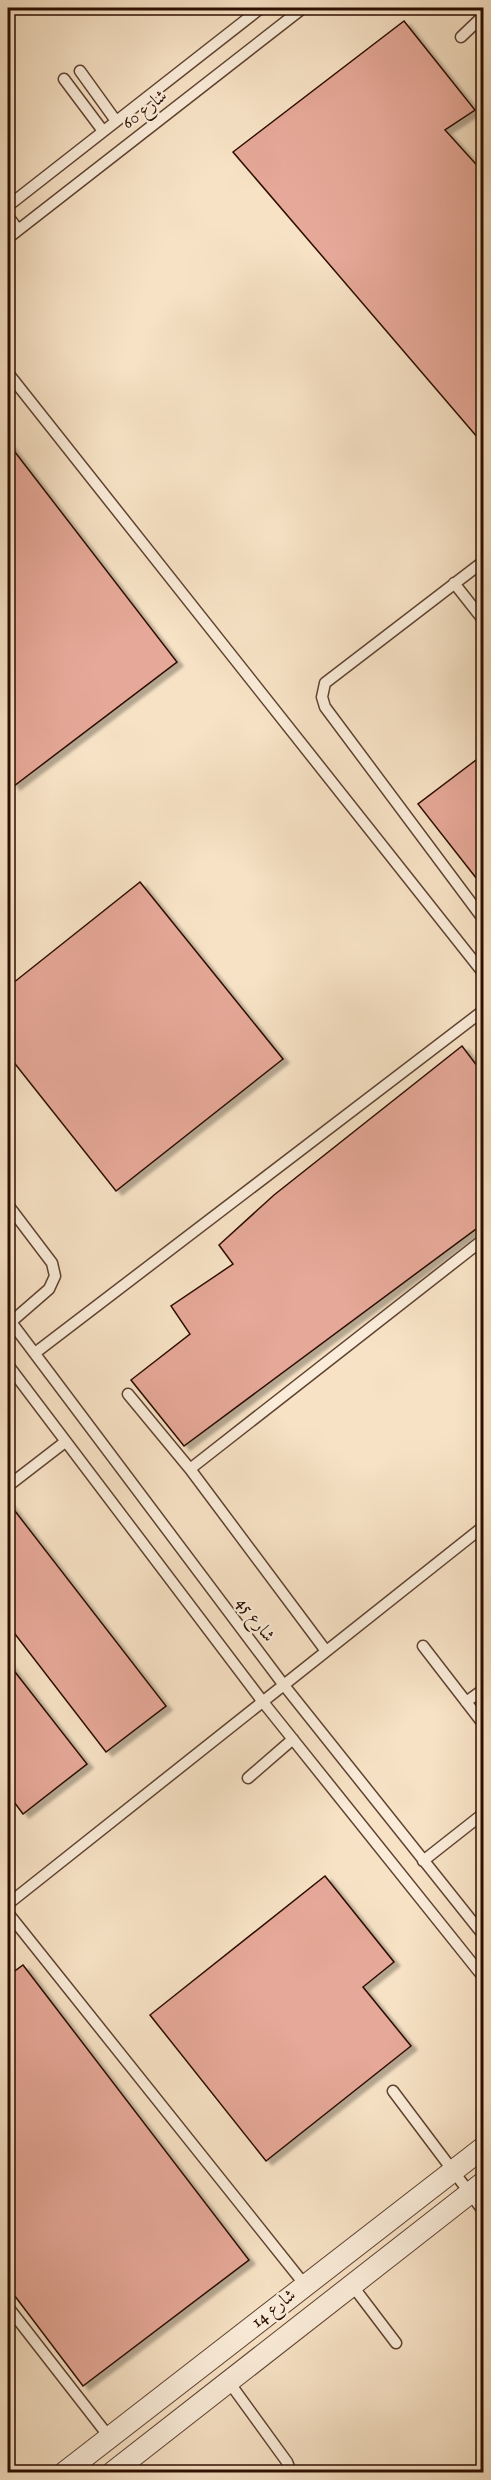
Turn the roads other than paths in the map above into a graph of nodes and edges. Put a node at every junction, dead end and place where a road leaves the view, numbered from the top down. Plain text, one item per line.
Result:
1 (261, 8) edge
2 (298, 9) edge
3 (483, 15) edge
4 (460, 37) dead end
5 (81, 71) dead end
6 (64, 79) dead end
7 (116, 121) junction
8 (102, 131) junction
9 (8, 206) edge
10 (8, 216) edge
11 (18, 230) junction
12 (8, 238) edge
13 (8, 374) edge
14 (483, 561) edge
15 (454, 583) junction
16 (483, 621) edge
17 (483, 920) edge
18 (483, 974) edge
19 (483, 1010) edge
20 (8, 1205) edge
21 (483, 1239) edge
22 (9, 1320) edge
23 (35, 1353) junction
24 (8, 1365) edge
25 (128, 1394) dead end
26 (65, 1442) junction
27 (190, 1469) junction
28 (8, 1486) edge
29 (483, 1526) edge
30 (423, 1646) dead end
31 (326, 1651) junction
32 (283, 1684) junction
33 (483, 1689) edge
34 (263, 1702) junction
35 (466, 1702) junction
36 (483, 1725) edge
37 (293, 1739) junction
38 (248, 1778) dead end
39 (483, 1813) edge
40 (423, 1861) junction
41 (8, 1904) edge
42 (8, 1913) edge
43 (483, 1936) edge
44 (483, 1978) edge
45 (393, 2091) dead end
46 (483, 2147) edge
47 (452, 2170) junction
48 (476, 2188) edge
49 (483, 2212) edge
50 (305, 2285) junction
51 (352, 2285) junction
52 (8, 2307) edge
53 (396, 2343) dead end
54 (228, 2382) junction
55 (110, 2438) junction
56 (65, 2472) edge
57 (113, 2472) edge
58 (291, 2472) edge

1 - 7 lane, شارع 60
2 - 11 lane, شارع 60
3 - 4 lane
5 - 7 lane
6 - 8 lane
7 - 8 lane, شارع 60
8 - 9 lane, شارع 60
10 - 11 lane
11 - 12 lane, شارع 60
13 - 18 lane
14 - 15 lane
15 - 16 lane
15 - 17 lane
19 - 23 lane
20 - 22 lane
21 - 27 lane
22 - 23 lane, شارع 45
23 - 32 lane, شارع 45
24 - 26 lane
25 - 27 lane
26 - 28 lane
26 - 34 lane
27 - 31 lane
29 - 31 lane
30 - 35 lane
31 - 32 lane
32 - 34 lane
32 - 40 lane, شارع 45
33 - 35 lane
34 - 37 lane
34 - 41 lane
35 - 36 lane
37 - 38 lane
37 - 44 lane
39 - 40 lane
40 - 43 lane, شارع 45
42 - 50 lane
45 - 47 lane
46 - 47 street, شارع 14
47 - 48 lane
47 - 50 street, شارع 14
48 - 49 lane
48 - 51 street, شارع 14
50 - 55 street, شارع 14
51 - 53 lane
51 - 54 street, شارع 14
52 - 55 lane
54 - 57 street, شارع 14
54 - 58 lane
55 - 56 street, شارع 14

